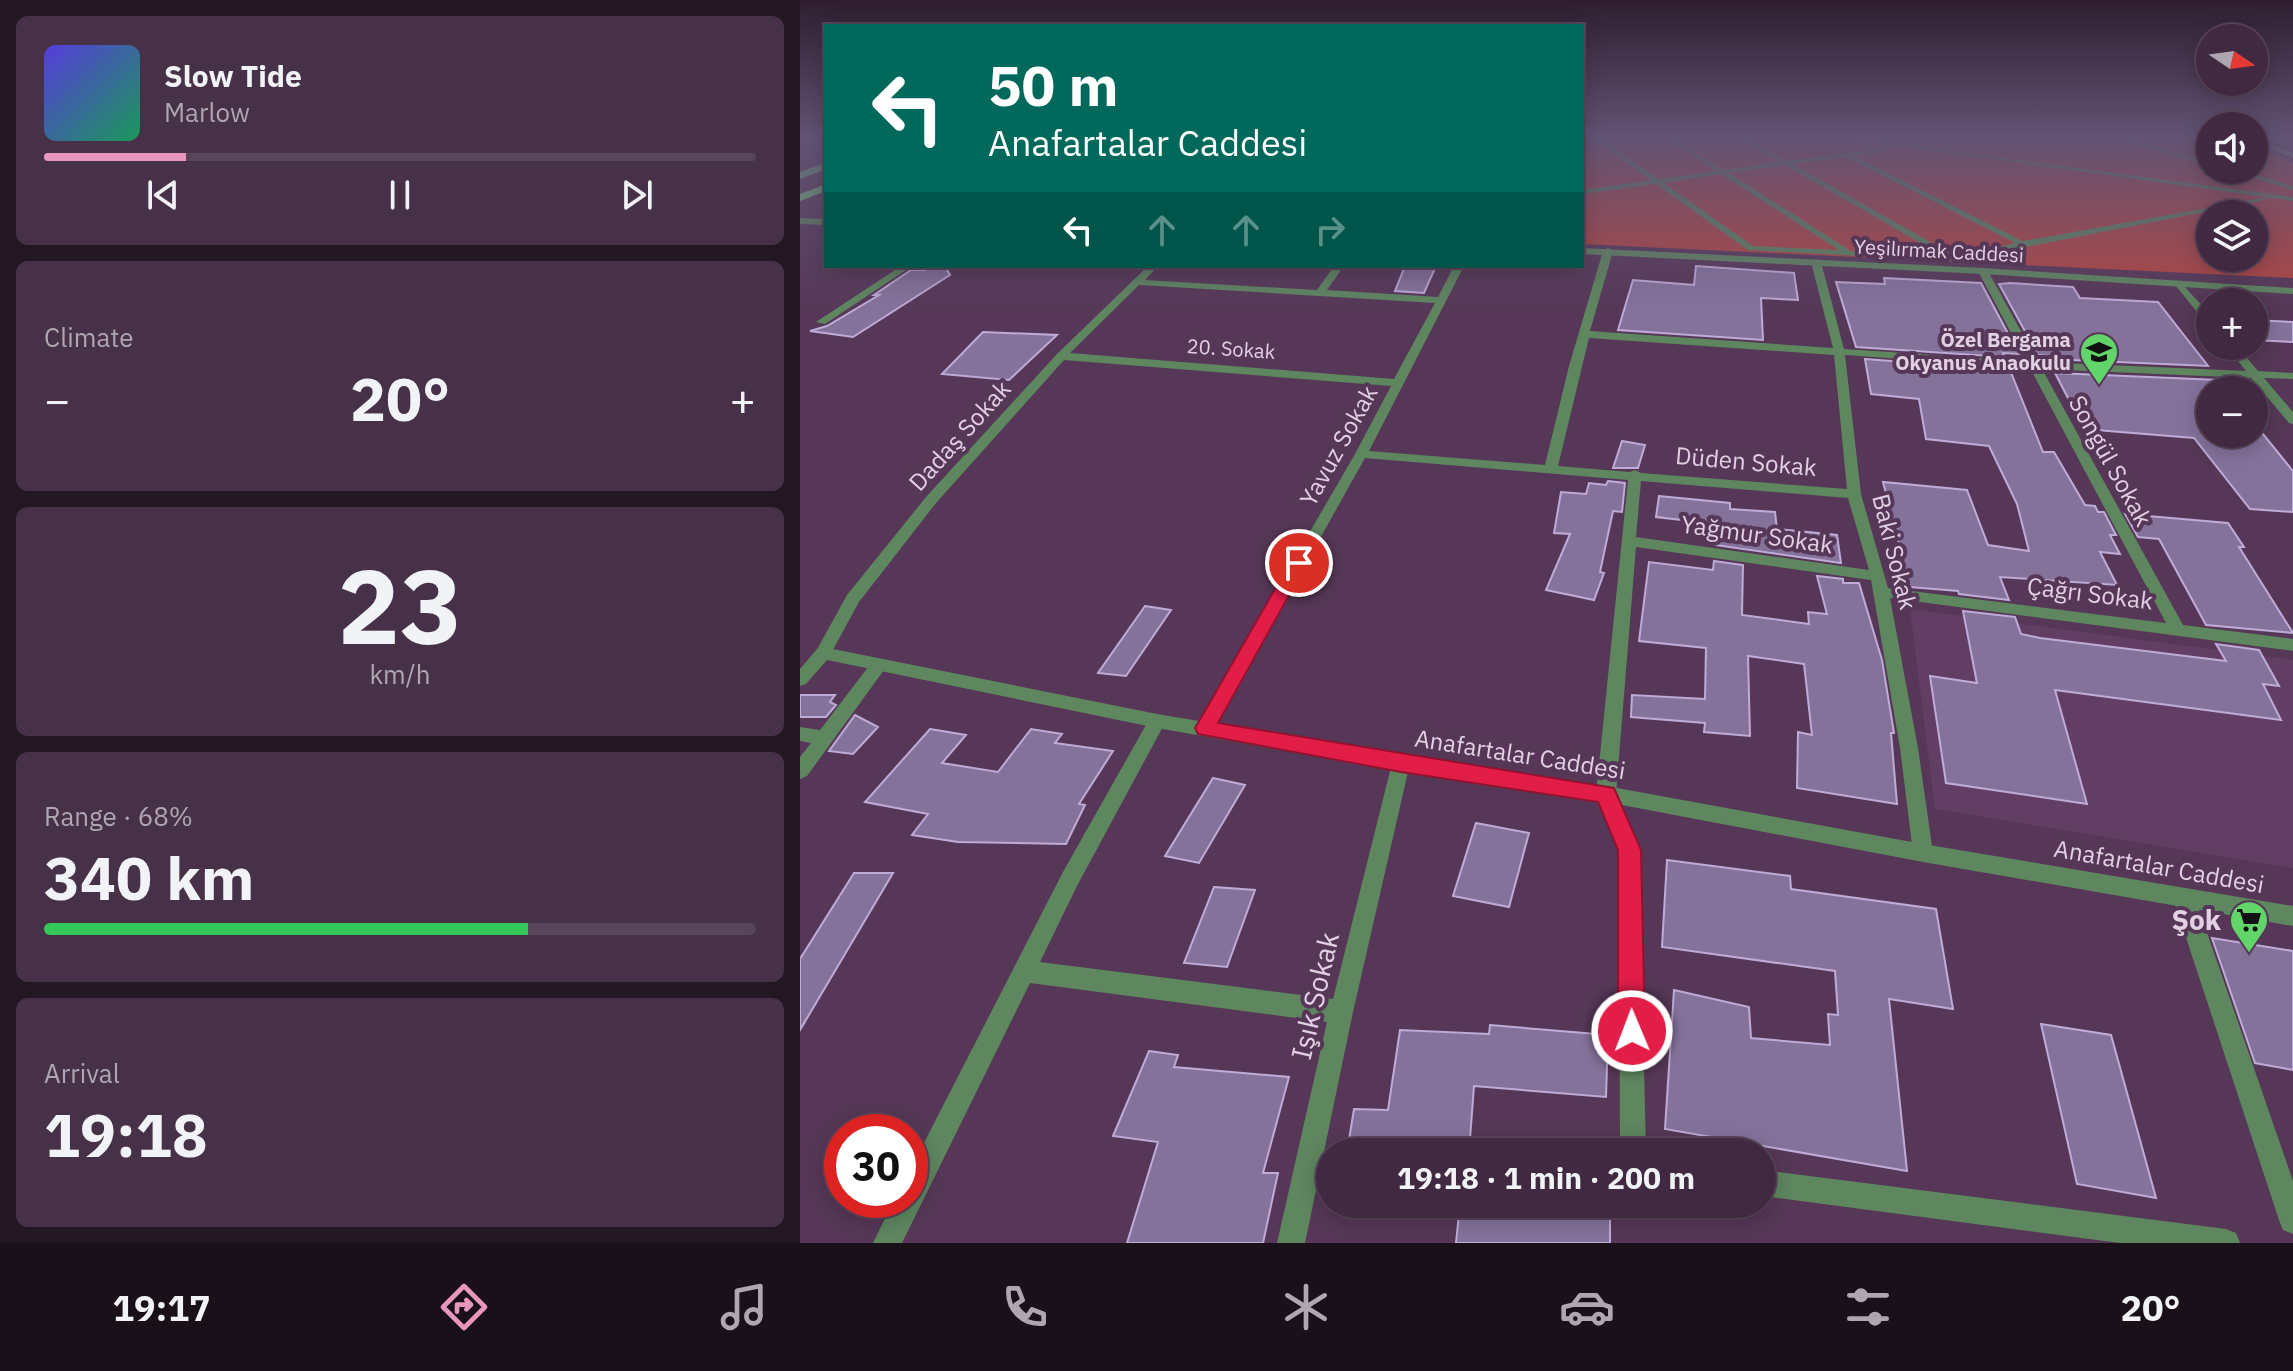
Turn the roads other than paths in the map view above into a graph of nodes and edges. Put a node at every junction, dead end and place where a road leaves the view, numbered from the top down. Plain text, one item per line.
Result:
1 (1677, 195) edge
2 (1760, 195) edge
3 (1841, 195) edge
4 (1926, 195) edge
5 (2255, 195) edge
6 (2277, 198) junction
7 (2293, 199) edge
8 (800, 221) edge
9 (824, 222) edge
10 (2022, 244) junction
11 (1584, 251) edge
12 (1608, 251) junction
13 (1849, 253) junction
14 (1954, 259) junction
15 (1816, 262) junction
16 (904, 268) edge
17 (1151, 268) edge
18 (1338, 268) edge
19 (1458, 268) edge
20 (1983, 271) junction
21 (1135, 282) junction
22 (2179, 284) junction
23 (2293, 291) edge
24 (1320, 293) junction
25 (1440, 300) junction
26 (2196, 304) edge
27 (821, 322) dead end
28 (1584, 334) junction
29 (1839, 350) junction
30 (1061, 356) junction
31 (2243, 360) edge
32 (2032, 365) junction
33 (2256, 375) junction
34 (2293, 376) edge
35 (1398, 383) junction
36 (2293, 420) edge
37 (1361, 454) junction
38 (1551, 467) junction
39 (1635, 474) junction
40 (1854, 494) junction
41 (1629, 541) junction
42 (1880, 584) junction
43 (2178, 630) junction
44 (2293, 645) edge
45 (823, 653) junction
46 (878, 666) junction
47 (800, 680) edge
48 (1157, 721) junction
49 (1205, 728) junction
50 (800, 734) edge
51 (824, 738) junction
52 (1401, 763) junction
53 (800, 771) edge
54 (1606, 794) junction
55 (1923, 853) junction
56 (2184, 898) junction
57 (2293, 916) edge
58 (1023, 971) junction
59 (1341, 1012) junction
60 (1633, 1138) edge
61 (1776, 1185) edge
62 (2293, 1220) edge
63 (887, 1243) edge
64 (1291, 1243) edge
65 (2226, 1243) edge

1 - 13 lane
2 - 13 lane
3 - 14 lane
4 - 10 lane
5 - 6 lane
6 - 7 lane
6 - 10 lane
8 - 9 street
10 - 14 lane
11 - 12 street, Yeşilırmak Caddesi
12 - 15 street, Yeşilırmak Caddesi
12 - 28 street
13 - 14 lane
15 - 20 street, Yeşilırmak Caddesi
15 - 29 street, Baki Sokak
16 - 27 street
17 - 21 street, Dadaş Sokak
18 - 24 street
19 - 25 street, Yavuz Sokak
20 - 22 street, Yeşilırmak Caddesi
20 - 32 street, Songül Sokak
21 - 24 street
21 - 30 street, Dadaş Sokak
22 - 23 street, Yeşilırmak Caddesi
22 - 26 street
24 - 25 street
25 - 35 street, Yavuz Sokak
28 - 29 street
28 - 38 street
29 - 32 street
29 - 40 street, Baki Sokak
30 - 35 street, 20. Sokak
30 - 45 street, Dadaş Sokak
31 - 33 street
32 - 33 street
32 - 43 street, Songül Sokak
33 - 34 street
33 - 36 street
35 - 37 street, Yavuz Sokak
37 - 38 street
37 - 49 street, Yavuz Sokak
38 - 39 street
39 - 40 street, Düden Sokak
39 - 41 street
40 - 42 street, Baki Sokak
41 - 42 street, Yağmur Sokak
41 - 54 street
42 - 43 street, Çağrı Sokak
42 - 55 street, Baki Sokak
43 - 44 street, Çağrı Sokak
45 - 46 street, Anafartalar Caddesi
45 - 47 street
46 - 48 street, Anafartalar Caddesi
46 - 51 street
48 - 49 street, Anafartalar Caddesi
48 - 58 street
49 - 52 street, Anafartalar Caddesi
50 - 51 street
51 - 53 street
52 - 54 street, Anafartalar Caddesi
52 - 59 street, Işık Sokak
54 - 55 street, Anafartalar Caddesi
54 - 60 street
55 - 56 street, Anafartalar Caddesi
56 - 57 street, Anafartalar Caddesi
56 - 62 street
58 - 59 street
58 - 63 street
59 - 64 street, Işık Sokak
61 - 65 street

